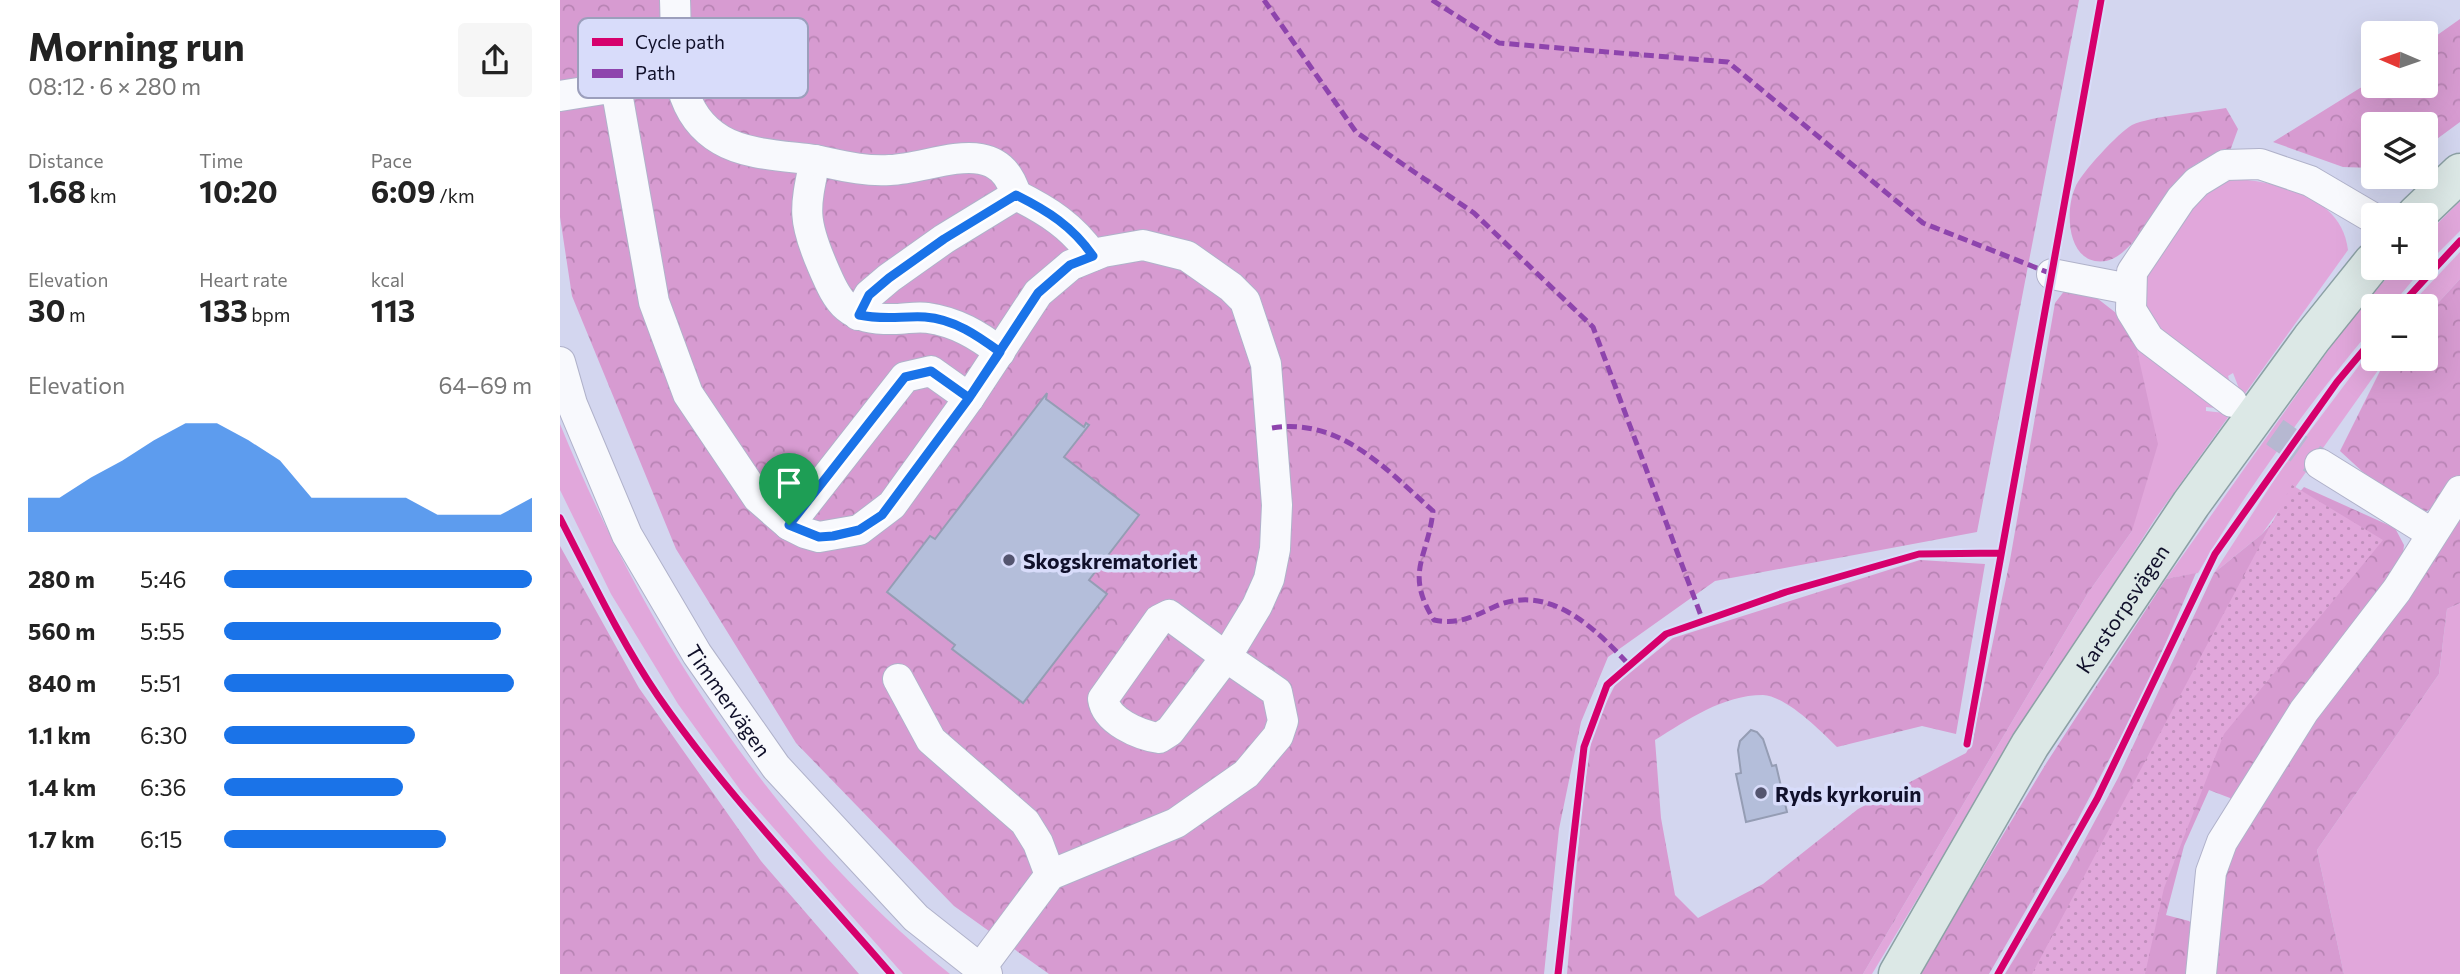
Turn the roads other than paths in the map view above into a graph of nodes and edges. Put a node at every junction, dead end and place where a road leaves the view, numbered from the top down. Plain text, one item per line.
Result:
1 (675, 0) edge
2 (676, 18) edge
3 (578, 93) edge
4 (560, 96) edge
5 (618, 98) edge
6 (684, 98) edge
7 (815, 160) junction
8 (2460, 173) edge
9 (1016, 195) junction
10 (2429, 203) edge
11 (2361, 210) edge
12 (1093, 256) junction
13 (2052, 274) dead end
14 (2361, 277) edge
15 (2129, 289) junction
16 (859, 315) junction
17 (1000, 352) junction
18 (560, 362) edge
19 (969, 398) junction
20 (2232, 402) tunnel mouth
21 (2320, 464) tunnel mouth
22 (2460, 491) edge
23 (789, 525) junction
24 (2431, 533) junction
25 (898, 679) dead end
26 (1050, 875) junction
27 (983, 971) edge
28 (1898, 974) edge
29 (2200, 974) edge

1 - 2 street
3 - 4 street
5 - 23 street
6 - 7 street
7 - 9 street
7 - 16 street
8 - 10 main road
9 - 12 street
9 - 16 street
11 - 15 street
12 - 17 street
12 - 26 street
13 - 15 street
14 - 28 main road, Karstorpsvägen
15 - 20 street
16 - 17 street
17 - 19 street
18 - 27 street, Timmervägen
19 - 23 street
19 - 23 street
21 - 24 street
22 - 24 street
24 - 29 street
25 - 26 street
26 - 27 street

